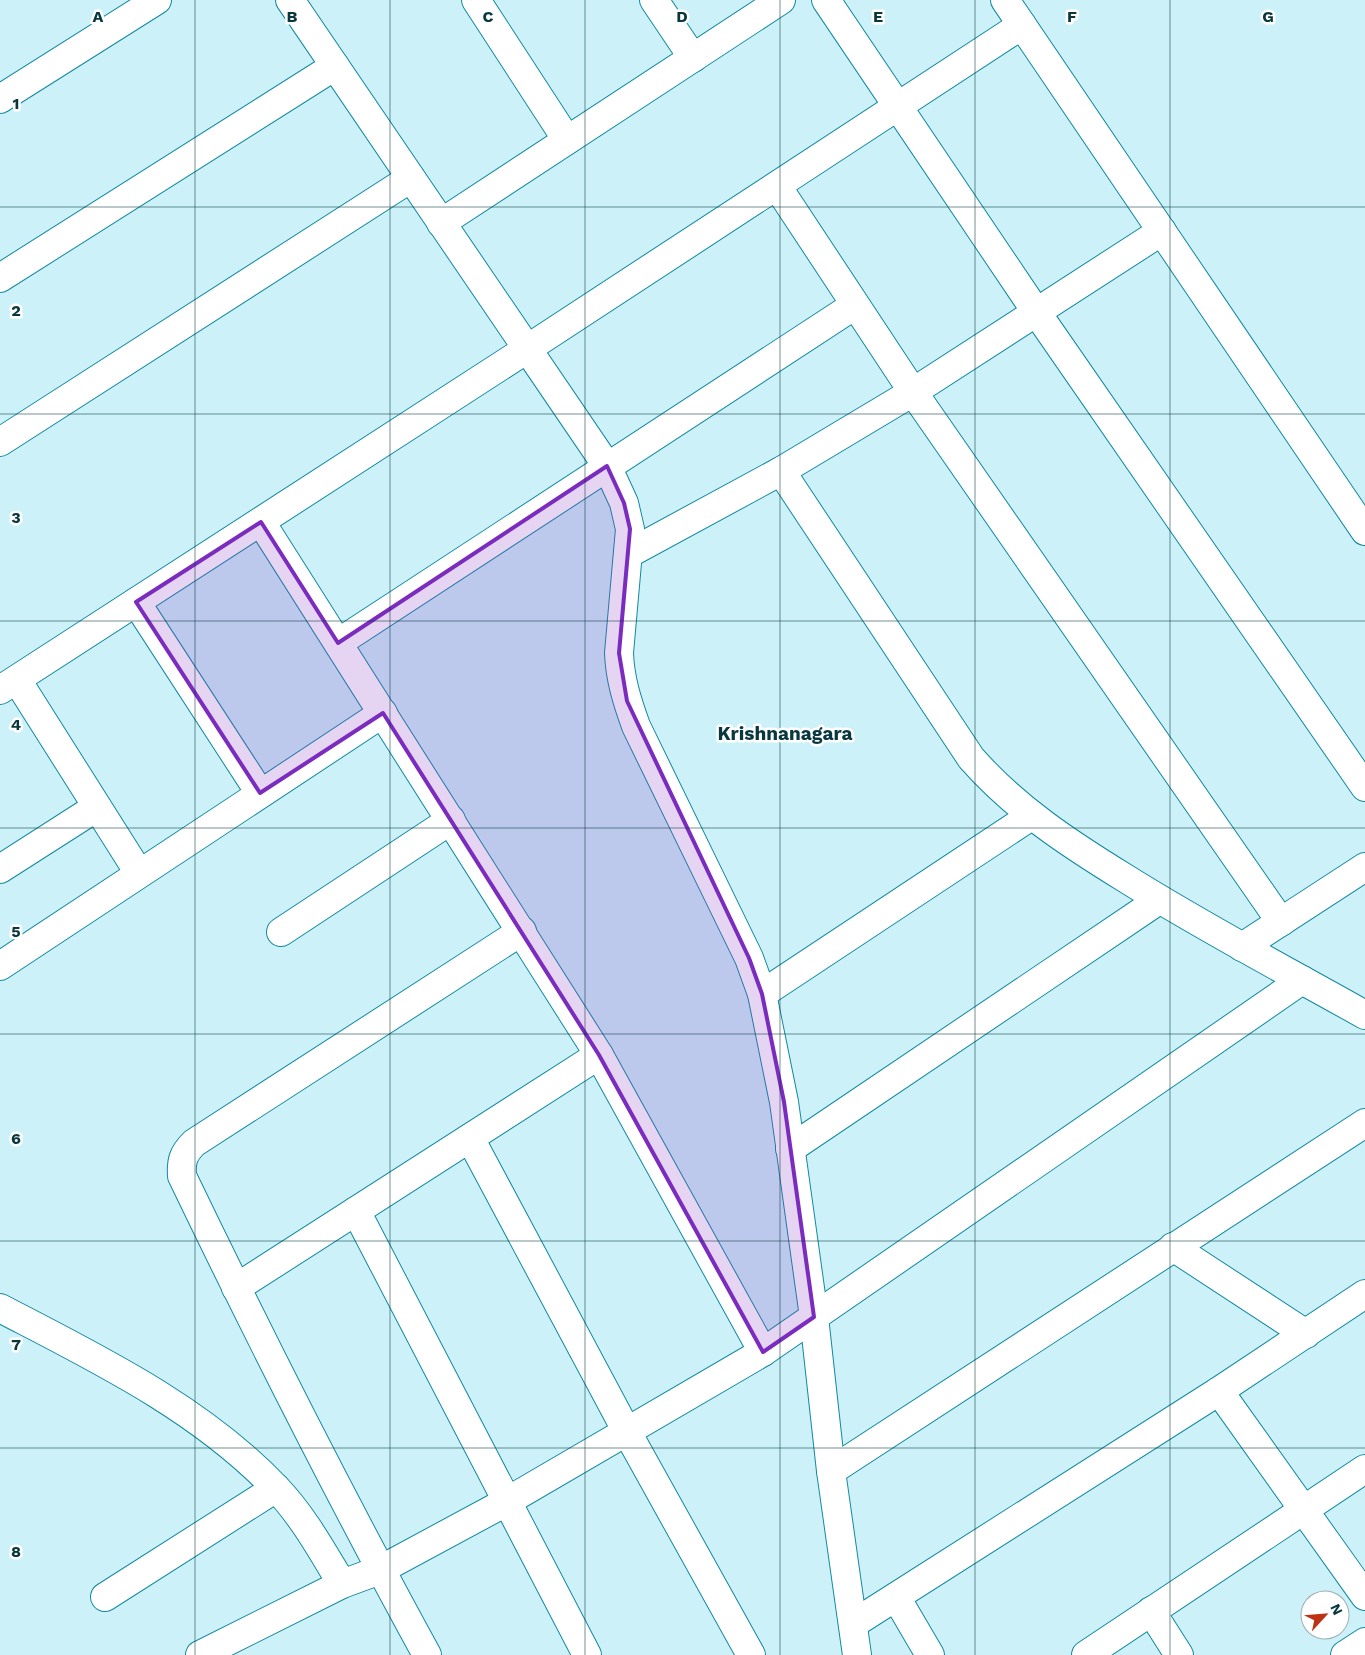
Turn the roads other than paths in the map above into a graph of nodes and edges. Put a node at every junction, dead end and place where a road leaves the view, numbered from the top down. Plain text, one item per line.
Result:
1 (157, 0) edge
2 (290, 0) edge
3 (476, 0) edge
4 (654, 0) edge
5 (781, 0) edge
6 (826, 0) edge
7 (1005, 0) edge
8 (124, 8) edge
9 (1022, 25) junction
10 (692, 58) junction
11 (335, 66) junction
12 (0, 99) edge
13 (898, 107) junction
14 (567, 140) junction
15 (411, 178) junction
16 (777, 186) junction
17 (442, 223) junction
18 (1162, 231) junction
19 (0, 278) edge
20 (855, 305) junction
21 (1037, 313) junction
22 (527, 349) junction
23 (913, 392) junction
24 (0, 442) edge
25 (607, 466) junction
26 (781, 471) junction
27 (261, 522) junction
28 (1365, 531) edge
29 (628, 554) junction
30 (136, 602) junction
31 (338, 643) junction
32 (8, 685) edge
33 (383, 712) junction
34 (1365, 787) edge
35 (260, 793) junction
36 (97, 807) junction
37 (1031, 816) junction
38 (451, 820) junction
39 (1365, 867) edge
40 (0, 869) edge
41 (140, 873) junction
42 (1159, 900) junction
43 (1281, 922) junction
44 (522, 931) junction
45 (281, 932) dead end
46 (1242, 947) junction
47 (0, 966) edge
48 (1302, 980) junction
49 (762, 994) junction
50 (1365, 1016) edge
51 (599, 1054) junction
52 (1365, 1123) edge
53 (470, 1138) junction
54 (790, 1149) junction
55 (356, 1211) junction
56 (1173, 1248) junction
57 (236, 1288) junction
58 (1365, 1294) edge
59 (0, 1308) edge
60 (814, 1317) junction
61 (1306, 1334) junction
62 (763, 1352) junction
63 (1219, 1391) junction
64 (627, 1432) junction
65 (1365, 1469) edge
66 (831, 1471) junction
67 (276, 1488) junction
68 (506, 1502) junction
69 (1303, 1510) junction
70 (380, 1570) junction
71 (342, 1584) junction
72 (1365, 1596) edge
73 (105, 1597) dead end
74 (896, 1597) junction
75 (1151, 1611) junction
76 (1365, 1642) edge
77 (853, 1646) edge
78 (200, 1655) edge
79 (427, 1655) edge
80 (587, 1655) edge
81 (751, 1655) edge
82 (930, 1655) edge
83 (1086, 1655) edge
84 (1179, 1655) edge
85 (1345, 1655) edge

1 - 8 street
2 - 11 street
3 - 14 street
4 - 10 street
5 - 10 street
6 - 13 street
7 - 9 street
8 - 12 street
9 - 13 street
9 - 18 street
10 - 14 street
11 - 15 street
11 - 19 street
13 - 16 street
13 - 21 street
14 - 17 street
15 - 17 street
15 - 24 street
16 - 20 street
16 - 22 street
17 - 22 street
18 - 21 street
18 - 28 street
20 - 23 street
20 - 25 street
21 - 23 street
21 - 34 street
22 - 25 street
22 - 27 street
23 - 26 street
23 - 43 street
25 - 29 street
25 - 31 street
26 - 29 street
26 - 37 street
27 - 30 street
27 - 31 street
29 - 49 street
30 - 32 street
30 - 35 street
31 - 33 street
32 - 36 street
33 - 35 street
33 - 38 street
35 - 41 street
36 - 40 street
36 - 41 street
37 - 42 street
37 - 49 street
38 - 44 street
38 - 45 street
39 - 43 street
41 - 47 street
42 - 46 street
42 - 54 street
43 - 46 street
44 - 51 street
44 - 57 street
46 - 48 street
48 - 50 street
48 - 60 street
49 - 54 street
51 - 53 street
51 - 62 street
52 - 56 street
53 - 55 street
53 - 64 street
54 - 60 street
55 - 57 street
55 - 68 street
56 - 61 street
56 - 66 street
57 - 70 street
58 - 61 street
59 - 67 street
60 - 62 street
60 - 66 street
61 - 63 street
62 - 64 street
63 - 69 street
63 - 74 street
64 - 68 street
64 - 81 street
65 - 69 street
66 - 77 street
67 - 71 street
67 - 73 street
68 - 70 street
68 - 80 street
69 - 72 street
69 - 75 street
70 - 71 street
70 - 79 street
71 - 78 street
74 - 77 street
74 - 82 street
75 - 83 street
75 - 84 street
76 - 85 street

